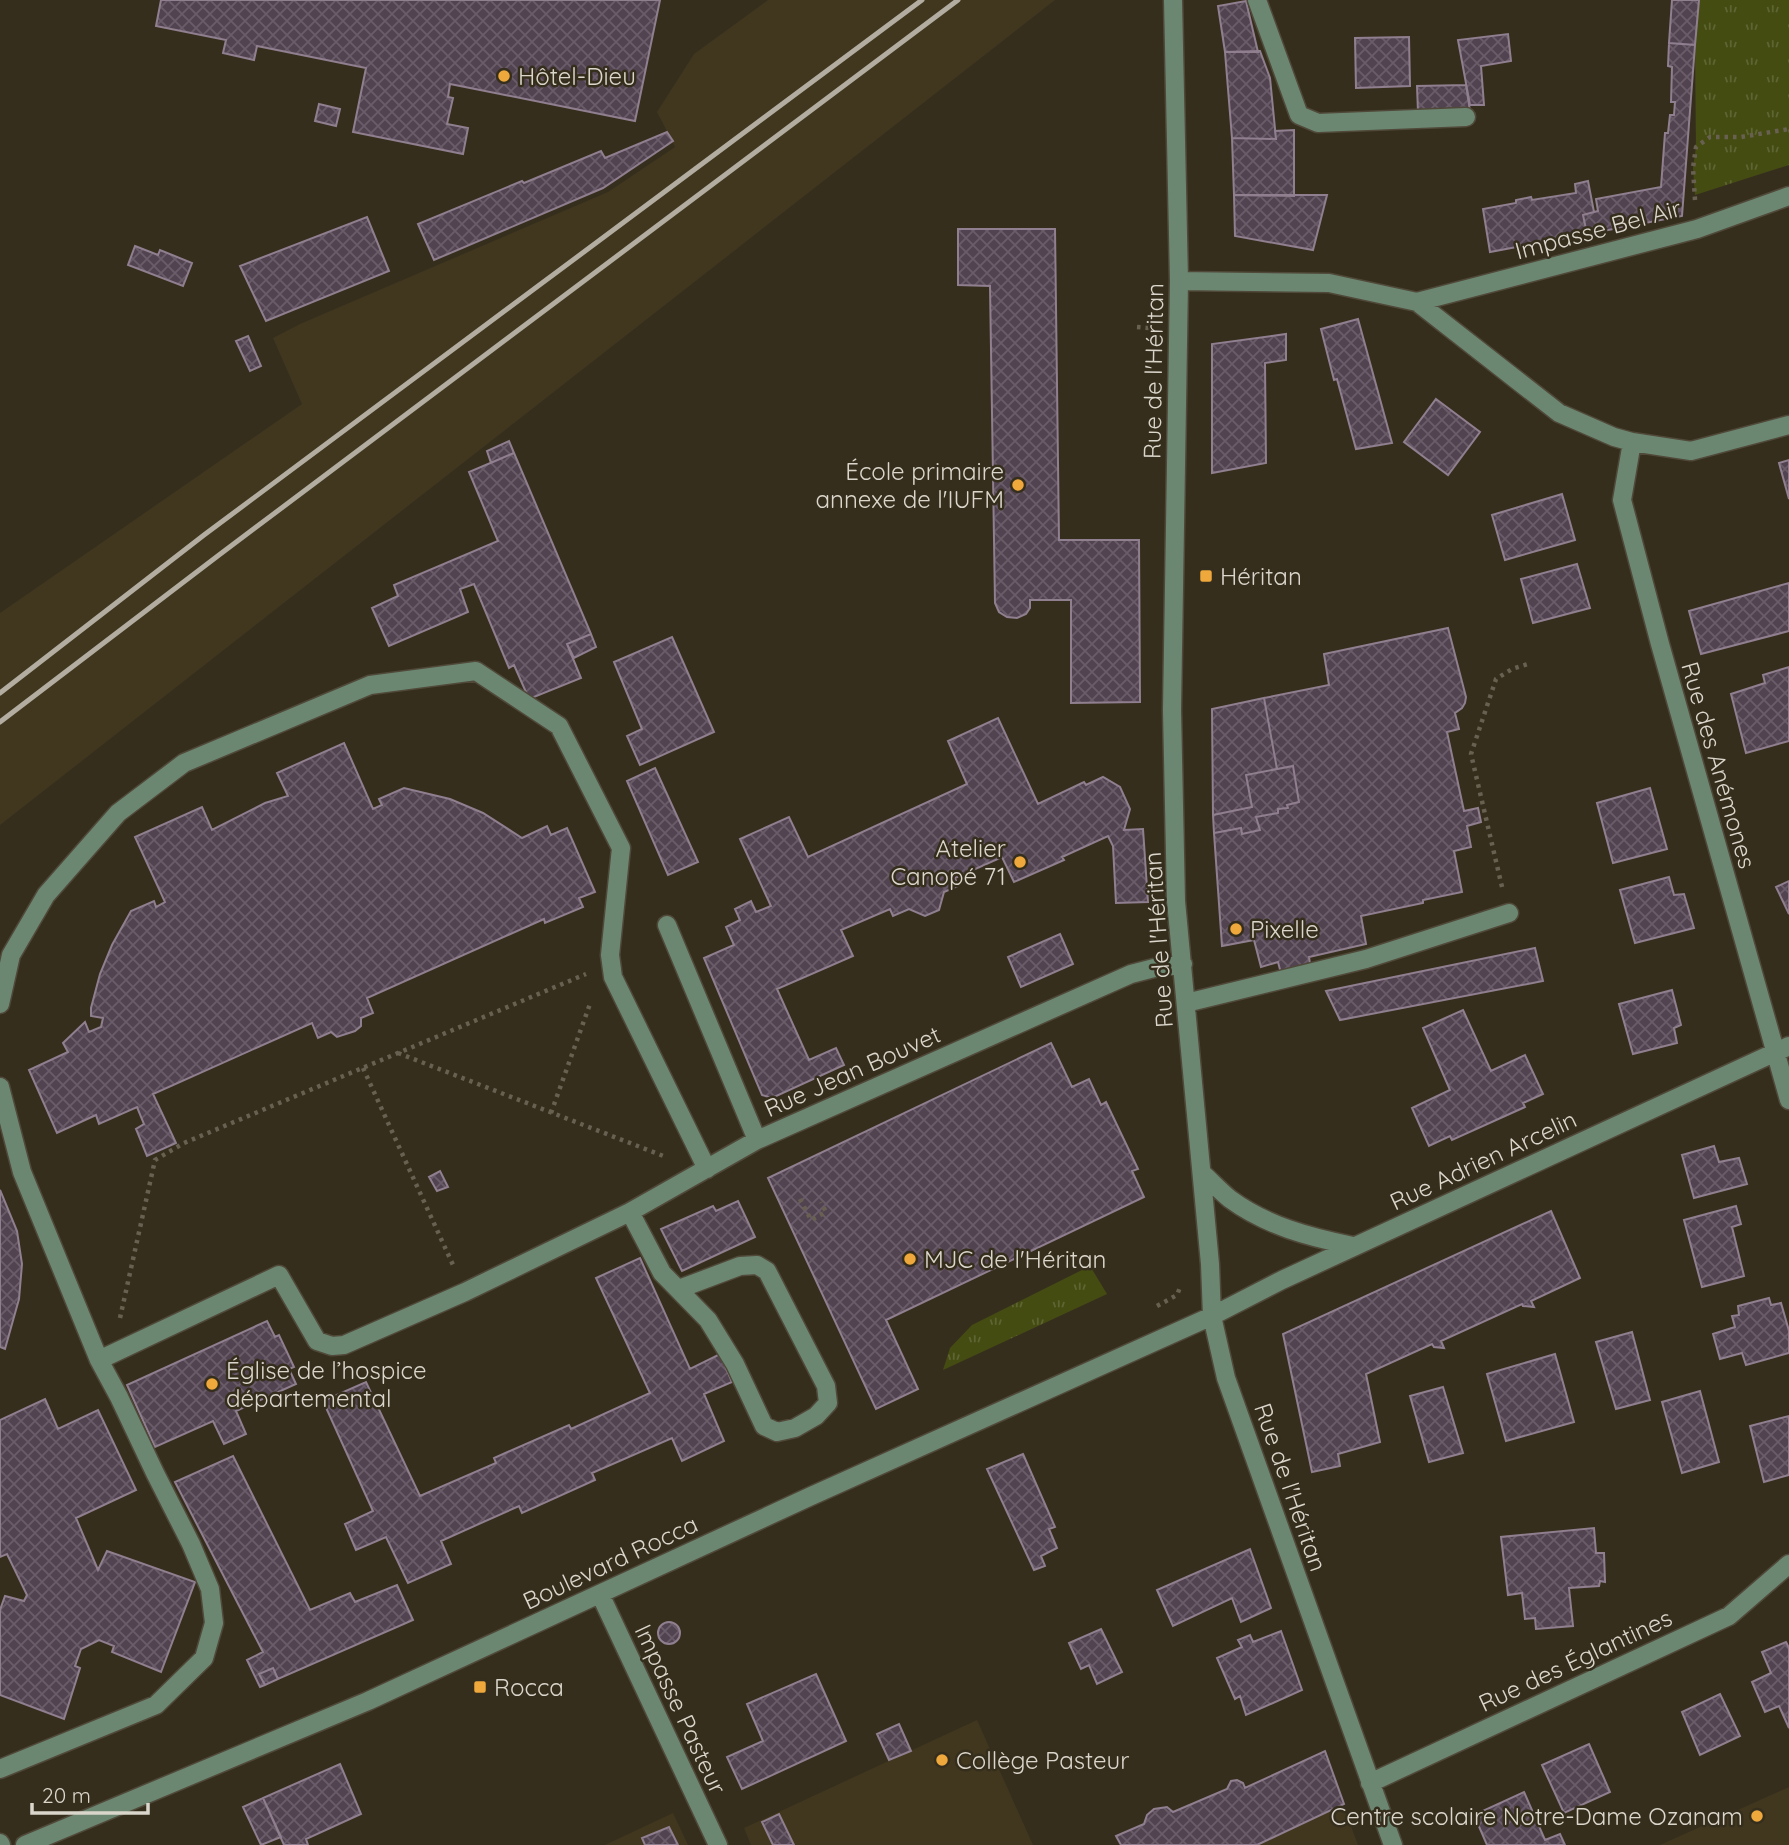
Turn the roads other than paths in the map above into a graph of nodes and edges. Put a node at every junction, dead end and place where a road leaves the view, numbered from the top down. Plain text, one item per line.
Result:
1 (1173, 0) edge
2 (1257, 0) edge
3 (1466, 117) dead end
4 (1789, 196) edge
5 (1180, 281) junction
6 (1417, 302) junction
7 (1789, 425) edge
8 (1632, 442) junction
9 (1508, 913) road end
10 (667, 925) dead end
11 (1183, 964) junction
12 (1186, 1003) junction
13 (0, 1004) edge
14 (1782, 1049) edge
15 (0, 1087) edge
16 (1789, 1100) edge
17 (757, 1140) junction
18 (707, 1168) junction
19 (1202, 1172) junction
20 (630, 1212) junction
21 (1353, 1246) junction
22 (679, 1289) junction
23 (1212, 1315) junction
24 (106, 1357) junction
25 (1789, 1564) edge
26 (600, 1594) junction
27 (0, 1769) edge
28 (1370, 1783) junction
29 (55, 1839) edge
30 (25, 1845) edge
31 (718, 1845) edge
32 (1393, 1845) edge

1 - 5 street, Rue de l'Héritan
2 - 3 street
4 - 6 street, Impasse Bel Air
5 - 6 street
5 - 11 street, Rue de l'Héritan
6 - 8 street
7 - 8 street
8 - 14 street, Rue des Anémones
9 - 12 street
10 - 17 street, Rue Jean Bouvet
11 - 12 street, Rue de l'Héritan
11 - 17 street, Rue Jean Bouvet
12 - 19 street, Rue de l'Héritan
13 - 18 street
14 - 16 street, Rue des Anémones
14 - 21 street, Rue Adrien Arcelin
15 - 24 street
17 - 18 street
18 - 20 street
19 - 21 street
19 - 23 street, Rue de l'Héritan
20 - 22 street
20 - 24 street
21 - 23 street, Rue Adrien Arcelin
22 - 22 street
23 - 26 street, Boulevard Rocca
23 - 28 street, Rue de l'Héritan
24 - 27 street
25 - 28 street, Rue des Églantines
26 - 29 street, Boulevard Rocca
26 - 31 street, Impasse Pasteur
28 - 32 street, Rue de l'Héritan
29 - 30 street, Boulevard Rocca

